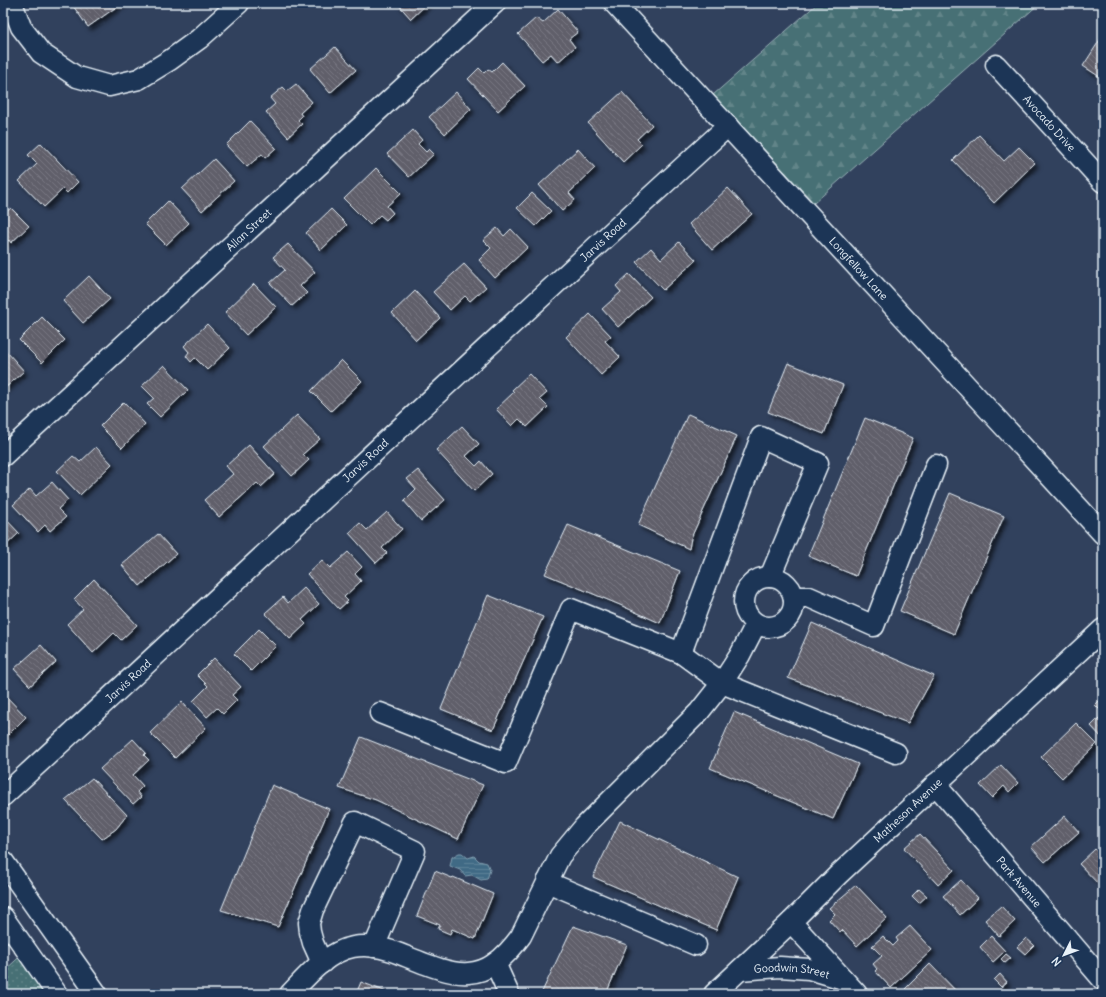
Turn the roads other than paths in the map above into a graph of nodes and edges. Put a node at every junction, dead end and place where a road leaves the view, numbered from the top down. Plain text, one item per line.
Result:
1 (12, 3) edge
2 (239, 3) edge
3 (495, 3) edge
4 (614, 3) edge
5 (996, 65) dead end
6 (728, 126) junction
7 (1103, 182) edge
8 (3, 456) edge
9 (936, 465) dead end
10 (1103, 534) edge
11 (770, 577) junction
12 (794, 598) junction
13 (756, 624) junction
14 (1103, 629) edge
15 (682, 653) junction
16 (722, 683) junction
17 (380, 713) dead end
18 (896, 753) dead end
19 (935, 784) junction
20 (5, 789) edge
21 (3, 861) edge
22 (547, 882) junction
23 (3, 917) edge
24 (791, 922) junction
25 (696, 945) dead end
26 (374, 947) junction
27 (322, 963) junction
28 (495, 963) junction
29 (740, 970) junction
30 (843, 979) junction
31 (1103, 980) edge
32 (57, 994) edge
33 (97, 994) edge
34 (290, 994) edge
35 (509, 994) edge
36 (714, 994) edge
37 (857, 994) edge

1 - 2 street
3 - 8 street, Allan Street
4 - 6 street, Longfellow Lane
5 - 7 street, Avocado Drive
6 - 10 street, Longfellow Lane
6 - 20 street, Jarvis Road
9 - 12 street
11 - 12 street
11 - 13 street
11 - 15 street
12 - 13 street
13 - 16 street
14 - 19 street, Matheson Avenue
15 - 16 street
15 - 17 street
16 - 18 street
16 - 22 street
19 - 24 street, Matheson Avenue
19 - 31 street, Park Avenue
21 - 33 street
22 - 25 street
22 - 28 street
23 - 32 street
24 - 29 street, Matheson Avenue
24 - 30 street, Goodwin Street
26 - 27 street
26 - 27 street
26 - 28 street
27 - 34 street
28 - 35 street
29 - 30 street, Goodwin Street
29 - 36 street, Matheson Avenue
30 - 37 street, Goodwin Street

